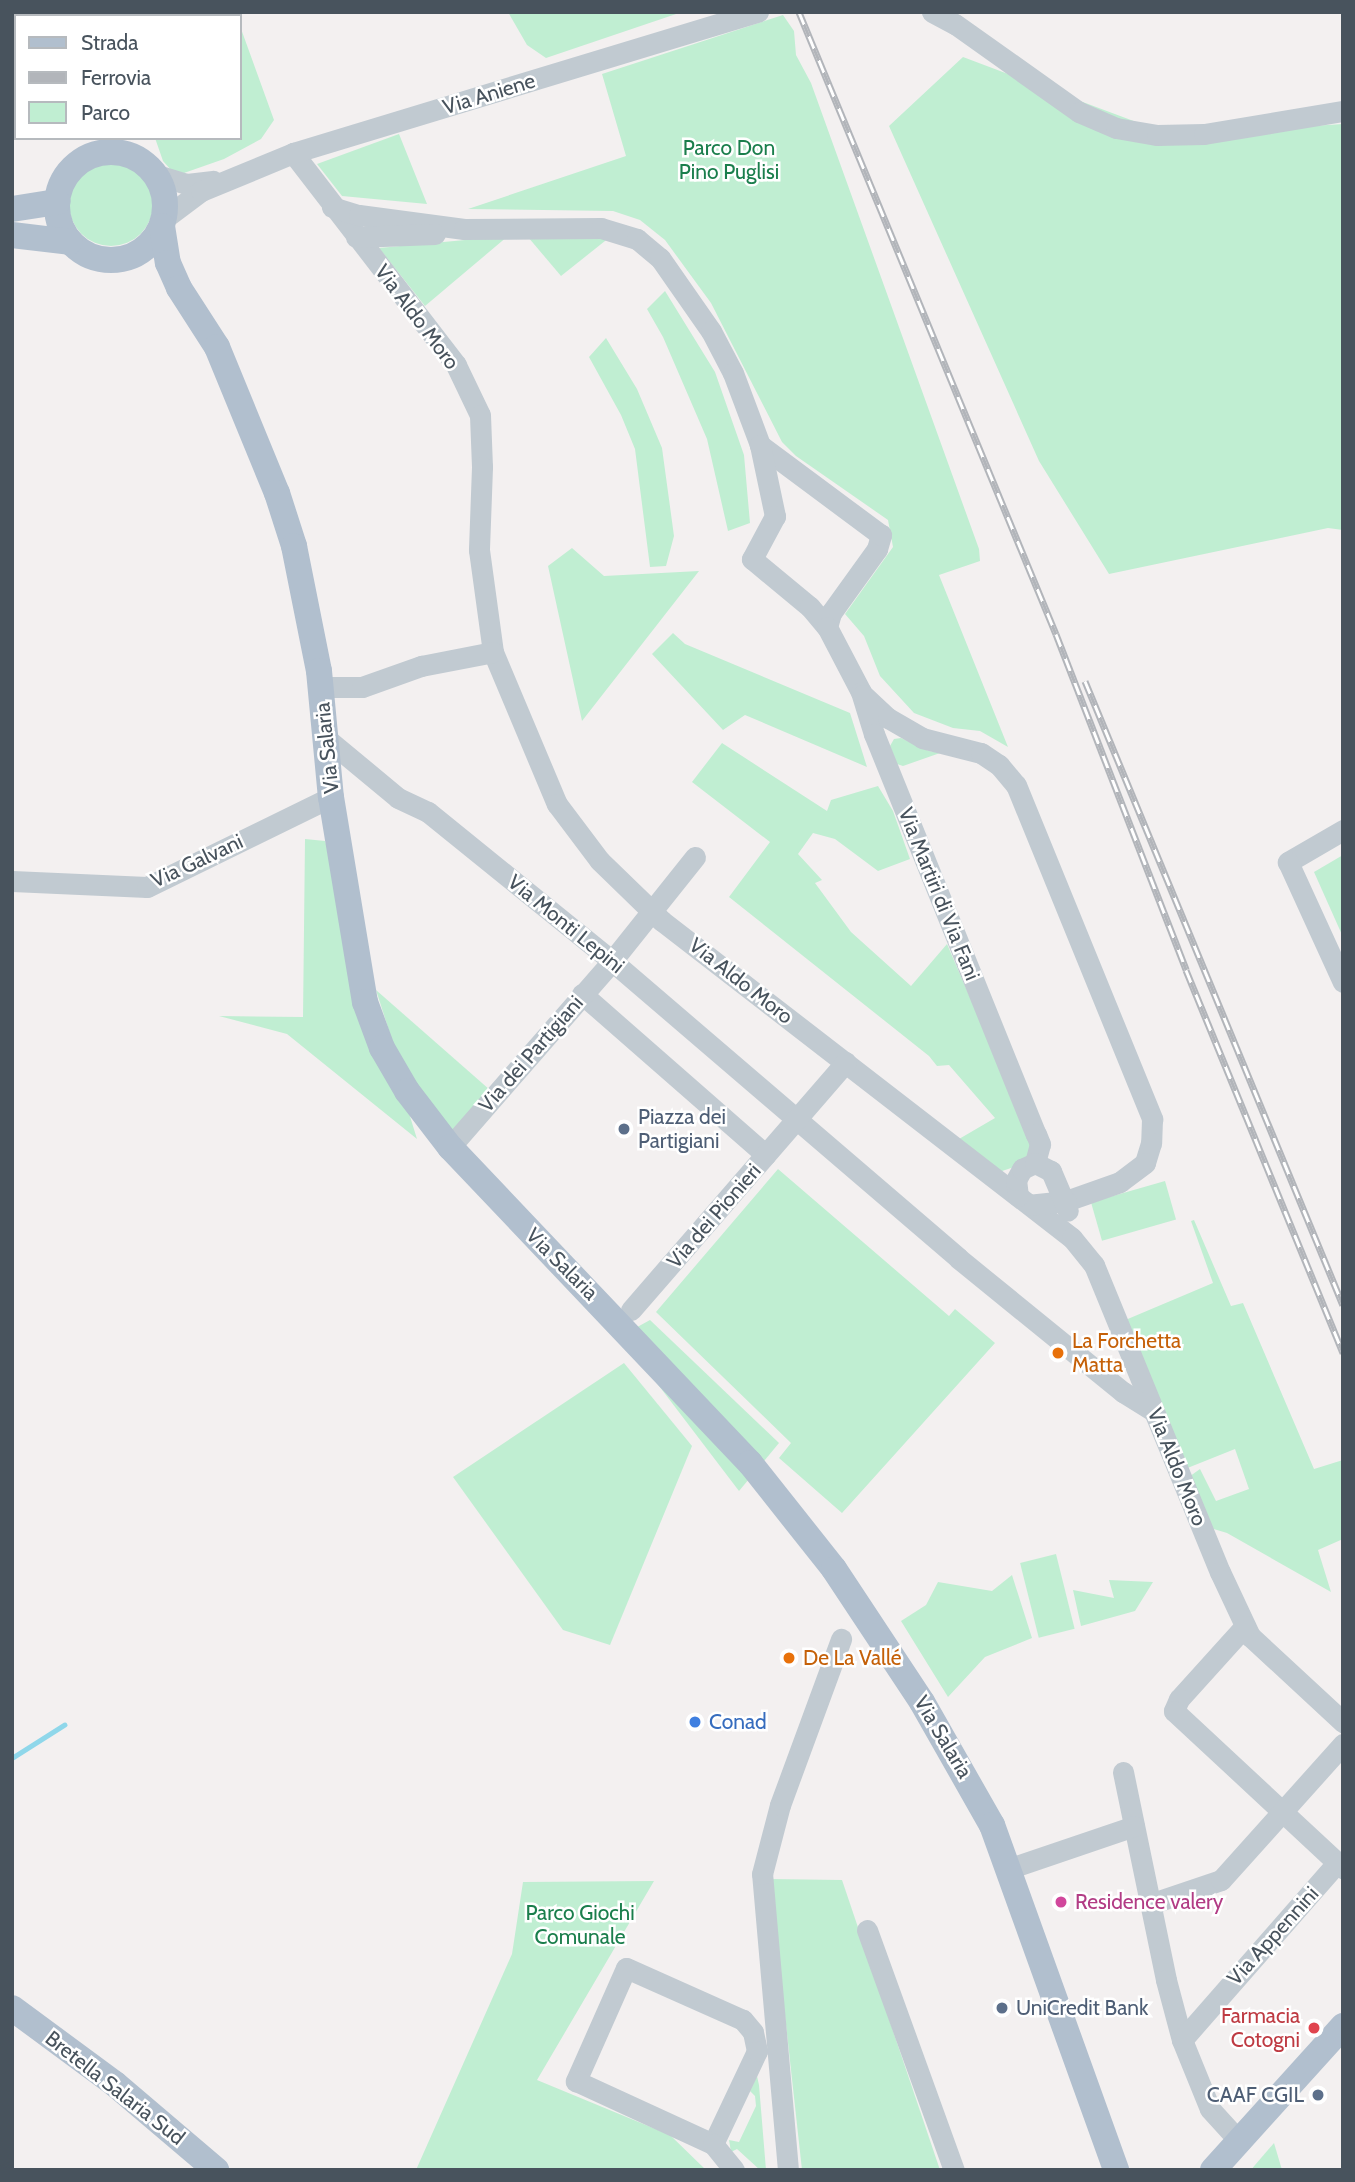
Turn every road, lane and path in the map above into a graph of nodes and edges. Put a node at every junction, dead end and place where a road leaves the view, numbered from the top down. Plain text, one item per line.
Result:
1 (758, 12) edge
2 (932, 12) edge
3 (1343, 111) edge
4 (96, 140) edge
5 (293, 153) junction
6 (142, 157) edge
7 (79, 162) junction
8 (222, 180) junction
9 (57, 202) junction
10 (332, 207) junction
11 (12, 209) edge
12 (164, 222) junction
13 (464, 229) junction
14 (12, 235) edge
15 (356, 237) junction
16 (70, 242) junction
17 (120, 261) junction
18 (179, 288) junction
19 (760, 445) junction
20 (827, 627) junction
21 (494, 652) junction
22 (321, 687) junction
23 (861, 692) junction
24 (327, 738) junction
25 (331, 797) junction
26 (1343, 830) edge
27 (695, 857) dead end
28 (12, 881) edge
29 (651, 910) junction
30 (612, 961) junction
31 (1343, 982) edge
32 (582, 994) junction
33 (846, 1062) junction
34 (796, 1120) junction
35 (450, 1147) junction
36 (766, 1155) junction
37 (1028, 1166) junction
38 (987, 1173) junction
39 (1066, 1200) junction
40 (1024, 1201) junction
41 (1072, 1238) junction
42 (631, 1310) dead end
43 (1154, 1411) junction
44 (1245, 1626) junction
45 (841, 1639) dead end
46 (1343, 1722) edge
47 (1343, 1744) edge
48 (1123, 1772) dead end
49 (1282, 1812) junction
50 (1134, 1826) junction
51 (1340, 1866) edge
52 (1008, 1869) junction
53 (1150, 1904) junction
54 (867, 1930) dead end
55 (12, 2008) edge
56 (1343, 2026) edge
57 (1182, 2040) junction
58 (1240, 2142) junction
59 (713, 2144) junction
60 (216, 2170) edge
61 (734, 2170) edge
62 (788, 2170) edge
63 (954, 2170) edge
64 (1116, 2170) edge
65 (1213, 2170) edge

1 - 5 street, Via Aniene
2 - 3 street
4 - 7 main road
5 - 8 street, Via Aniene
5 - 10 street, Via Aldo Moro
6 - 7 main road
6 - 8 street, Via Aniene
6 - 12 main road, Via Salaria
7 - 9 main road
8 - 12 street, Via Aniene
9 - 11 main road
9 - 16 main road
10 - 13 street
10 - 15 street, Via Aldo Moro
12 - 17 main road
12 - 18 main road, Via Salaria
13 - 15 street
13 - 19 street, Via Martiri di Via Fani
14 - 16 main road
15 - 21 street, Via Aldo Moro
16 - 17 main road, Via Salaria
17 - 18 main road, Via Salaria
18 - 22 main road, Via Salaria
19 - 20 street, Via Martiri di Via Fani
19 - 20 street
20 - 23 street, Via Martiri di Via Fani
21 - 22 street
21 - 29 street, Via Aldo Moro
22 - 24 main road, Via Salaria
23 - 37 street, Via Martiri di Via Fani
23 - 39 street
24 - 25 main road, Via Salaria
24 - 30 street, Via Monti Lepini
25 - 28 street, Via Galvani
25 - 35 main road, Via Salaria
26 - 31 street
27 - 29 street
29 - 30 street
29 - 33 street, Via Aldo Moro
30 - 32 street, Via dei Partigiani
30 - 34 street, Via Monti Lepini
32 - 35 street, Via dei Partigiani
32 - 36 street
33 - 34 street
33 - 38 street, Via Aldo Moro
34 - 36 street, Via dei Pionieri
34 - 43 street, Via Monti Lepini
35 - 52 main road, Via Salaria
36 - 42 street, Via dei Pionieri
37 - 38 street
37 - 39 street
37 - 40 street, Via Martiri di Via Fani
38 - 40 street, Via Aldo Moro
39 - 40 street
39 - 41 street
40 - 41 street, Via Aldo Moro
41 - 43 street, Via Aldo Moro
43 - 44 street, Via Aldo Moro
44 - 46 street, Via Aldo Moro
44 - 49 street
45 - 62 street
47 - 49 street
48 - 50 street
49 - 51 street
49 - 53 street
50 - 52 street
50 - 53 street
51 - 57 street, Via Appennini
52 - 64 main road, Via Salaria
53 - 57 street
54 - 63 street
55 - 60 main road, Bretella Salaria Sud
56 - 58 main road
57 - 58 street
58 - 65 main road
59 - 59 street
59 - 61 street

